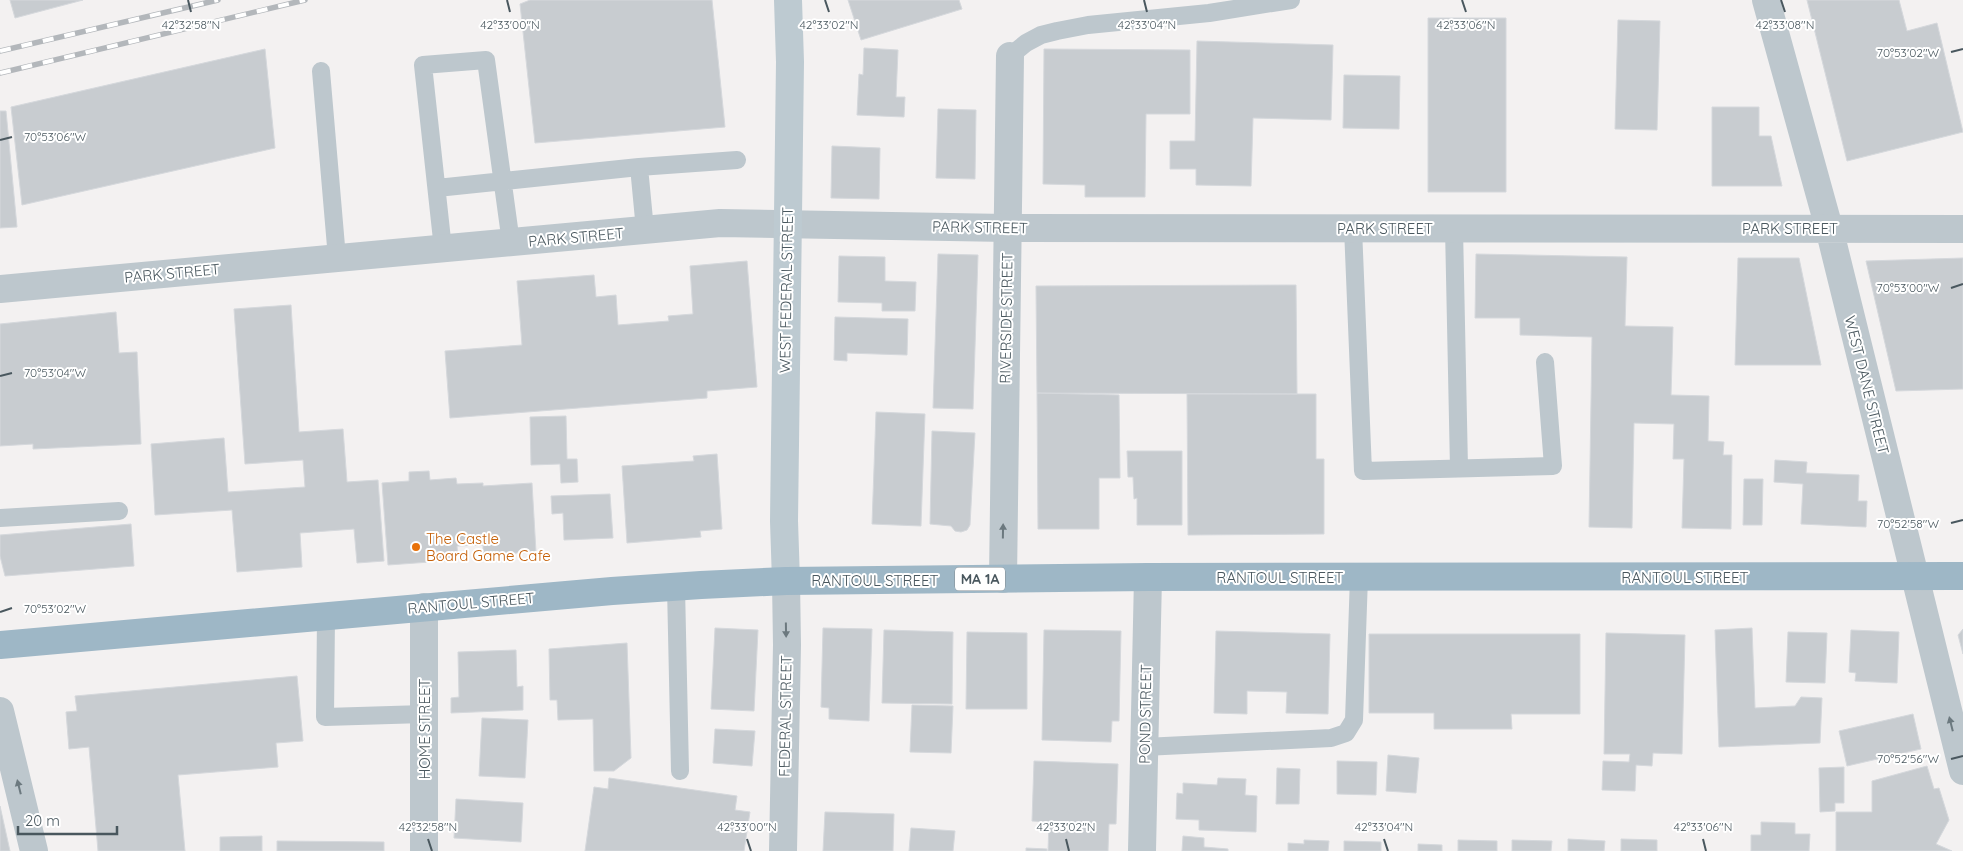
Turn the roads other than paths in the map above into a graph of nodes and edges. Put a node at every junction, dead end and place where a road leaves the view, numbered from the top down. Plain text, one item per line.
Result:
1 (788, 0) edge
2 (1291, 0) edge
3 (1766, 0) edge
4 (1010, 56) joint
5 (322, 71) dead end
6 (736, 160) dead end
7 (639, 167) junction
8 (502, 181) junction
9 (437, 188) junction
10 (787, 223) junction
11 (1007, 228) junction
12 (1353, 228) junction
13 (1454, 228) junction
14 (1829, 228) junction
15 (1963, 229) edge
16 (645, 230) junction
17 (511, 242) junction
18 (443, 249) junction
19 (337, 258) junction
20 (0, 289) edge
21 (1545, 362) dead end
22 (1459, 468) junction
23 (119, 511) dead end
24 (0, 518) edge
25 (1915, 576) junction
26 (1963, 576) edge
27 (1148, 577) junction
28 (1358, 577) junction
29 (1003, 579) junction
30 (786, 581) junction
31 (676, 587) junction
32 (424, 607) junction
33 (326, 616) junction
34 (0, 645) edge
35 (0, 711) edge
36 (424, 714) junction
37 (1144, 748) junction
38 (680, 771) dead end
39 (1963, 771) edge
40 (34, 851) edge
41 (424, 851) edge
42 (783, 851) edge
43 (1142, 851) edge

1 - 10 main road, WEST FEDERAL STREET
2 - 4 lane
3 - 14 street, WEST DANE STREET
4 - 11 street, RIVERSIDE STREET
5 - 19 lane
6 - 7 lane
7 - 8 lane
7 - 16 lane
8 - 9 lane
8 - 9 lane
8 - 17 lane
9 - 18 lane
10 - 11 street, PARK STREET
10 - 16 street, PARK STREET
10 - 30 main road, WEST FEDERAL STREET
11 - 12 street, PARK STREET
29 -> 11 street, RIVERSIDE STREET
12 - 13 street, PARK STREET
12 - 22 lane
13 - 14 street, PARK STREET
13 - 22 lane
14 - 15 street, PARK STREET
14 - 25 street, WEST DANE STREET
16 - 17 street, PARK STREET
17 - 18 street, PARK STREET
18 - 19 street, PARK STREET
19 - 20 street, PARK STREET
21 - 22 lane
23 - 24 lane
25 - 26 highway, RANTOUL STREET / MA 1A
25 - 28 highway, RANTOUL STREET / MA 1A
39 -> 25 street, WEST DANE STREET
27 - 28 highway, RANTOUL STREET / MA 1A
27 - 29 highway, RANTOUL STREET / MA 1A
27 - 37 street, POND STREET
28 - 37 lane
29 - 30 highway, RANTOUL STREET / MA 1A
30 - 31 highway, RANTOUL STREET / MA 1A
30 -> 42 street, FEDERAL STREET
31 - 32 highway, RANTOUL STREET / MA 1A
31 - 38 lane
32 - 33 highway, RANTOUL STREET / MA 1A
32 - 36 street, HOME STREET
33 - 34 highway, RANTOUL STREET / MA 1A
33 - 36 lane
40 -> 35 street
36 - 41 street, HOME STREET
37 - 43 street, POND STREET

